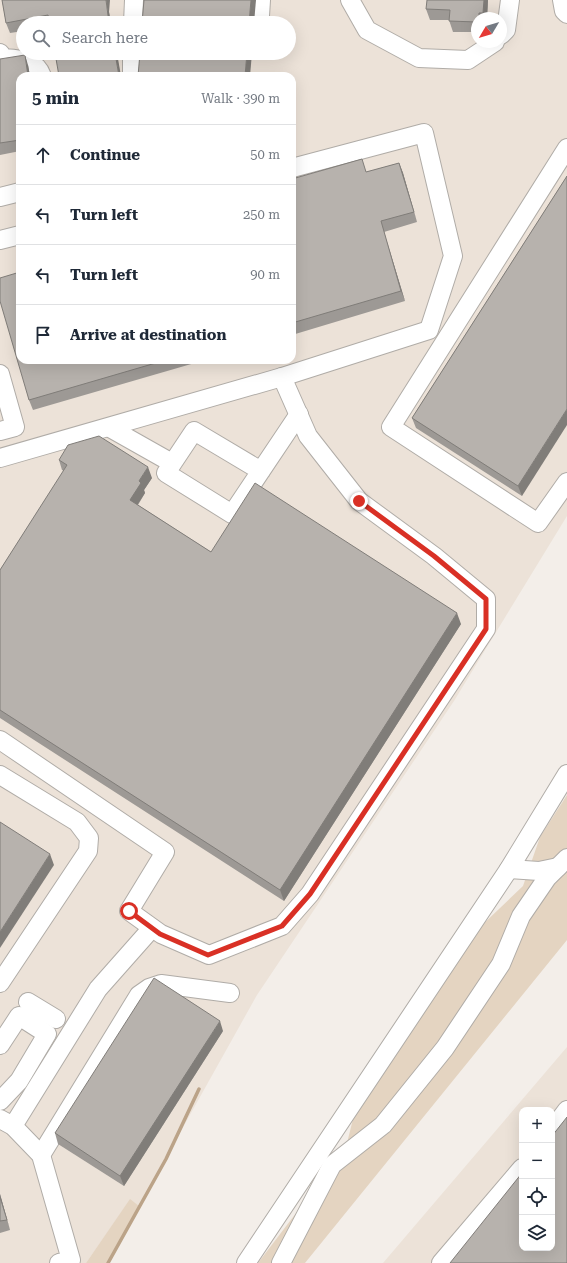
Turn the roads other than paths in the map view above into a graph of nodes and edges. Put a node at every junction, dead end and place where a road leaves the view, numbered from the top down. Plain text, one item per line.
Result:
1 (134, 0) edge
2 (350, 0) edge
3 (510, 0) edge
4 (562, 0) edge
5 (567, 14) edge
6 (133, 16) edge
7 (507, 22) edge
8 (486, 48) edge
9 (0, 53) edge
10 (16, 59) edge
11 (24, 60) edge
12 (132, 60) edge
13 (40, 72) edge
14 (132, 72) edge
15 (567, 148) edge
16 (296, 167) edge
17 (16, 193) edge
18 (0, 197) edge
19 (16, 236) edge
20 (0, 240) edge
21 (429, 330) junction
22 (445, 341) junction
23 (0, 374) edge
24 (282, 377) junction
25 (299, 414) junction
26 (110, 428) junction
27 (0, 431) edge
28 (0, 458) edge
29 (172, 463) junction
30 (261, 471) junction
31 (567, 482) edge
32 (0, 740) edge
33 (567, 774) edge
34 (0, 775) edge
35 (563, 863) edge
36 (509, 869) junction
37 (152, 928) junction
38 (0, 983) edge
39 (230, 993) dead end
40 (28, 1002) dead end
41 (56, 1020) dead end
42 (0, 1045) edge
43 (15, 1086) junction
44 (32, 1096) junction
45 (0, 1101) edge
46 (567, 1110) edge
47 (7, 1122) edge
48 (555, 1126) edge
49 (41, 1155) junction
50 (519, 1172) edge
51 (65, 1261) edge
52 (246, 1263) edge
53 (281, 1263) edge
54 (441, 1263) edge

1 - 6 lane
2 - 8 lane
3 - 7 lane
4 - 5 lane
9 - 10 lane
11 - 13 lane
12 - 14 lane
15 - 22 lane
16 - 21 lane
17 - 18 lane
19 - 20 lane
21 - 22 lane
21 - 24 lane
22 - 31 lane
23 - 27 lane
24 - 25 lane
24 - 26 lane
25 - 30 lane
25 - 37 lane
26 - 28 lane
26 - 29 lane
29 - 30 lane
29 - 30 lane
32 - 37 lane
33 - 36 lane
34 - 38 lane
35 - 36 lane
35 - 53 lane
36 - 52 lane
37 - 44 lane
39 - 49 lane
40 - 41 lane
42 - 43 lane
43 - 44 lane
43 - 45 lane
44 - 47 lane
46 - 48 lane
47 - 49 lane
49 - 51 lane
50 - 54 lane

